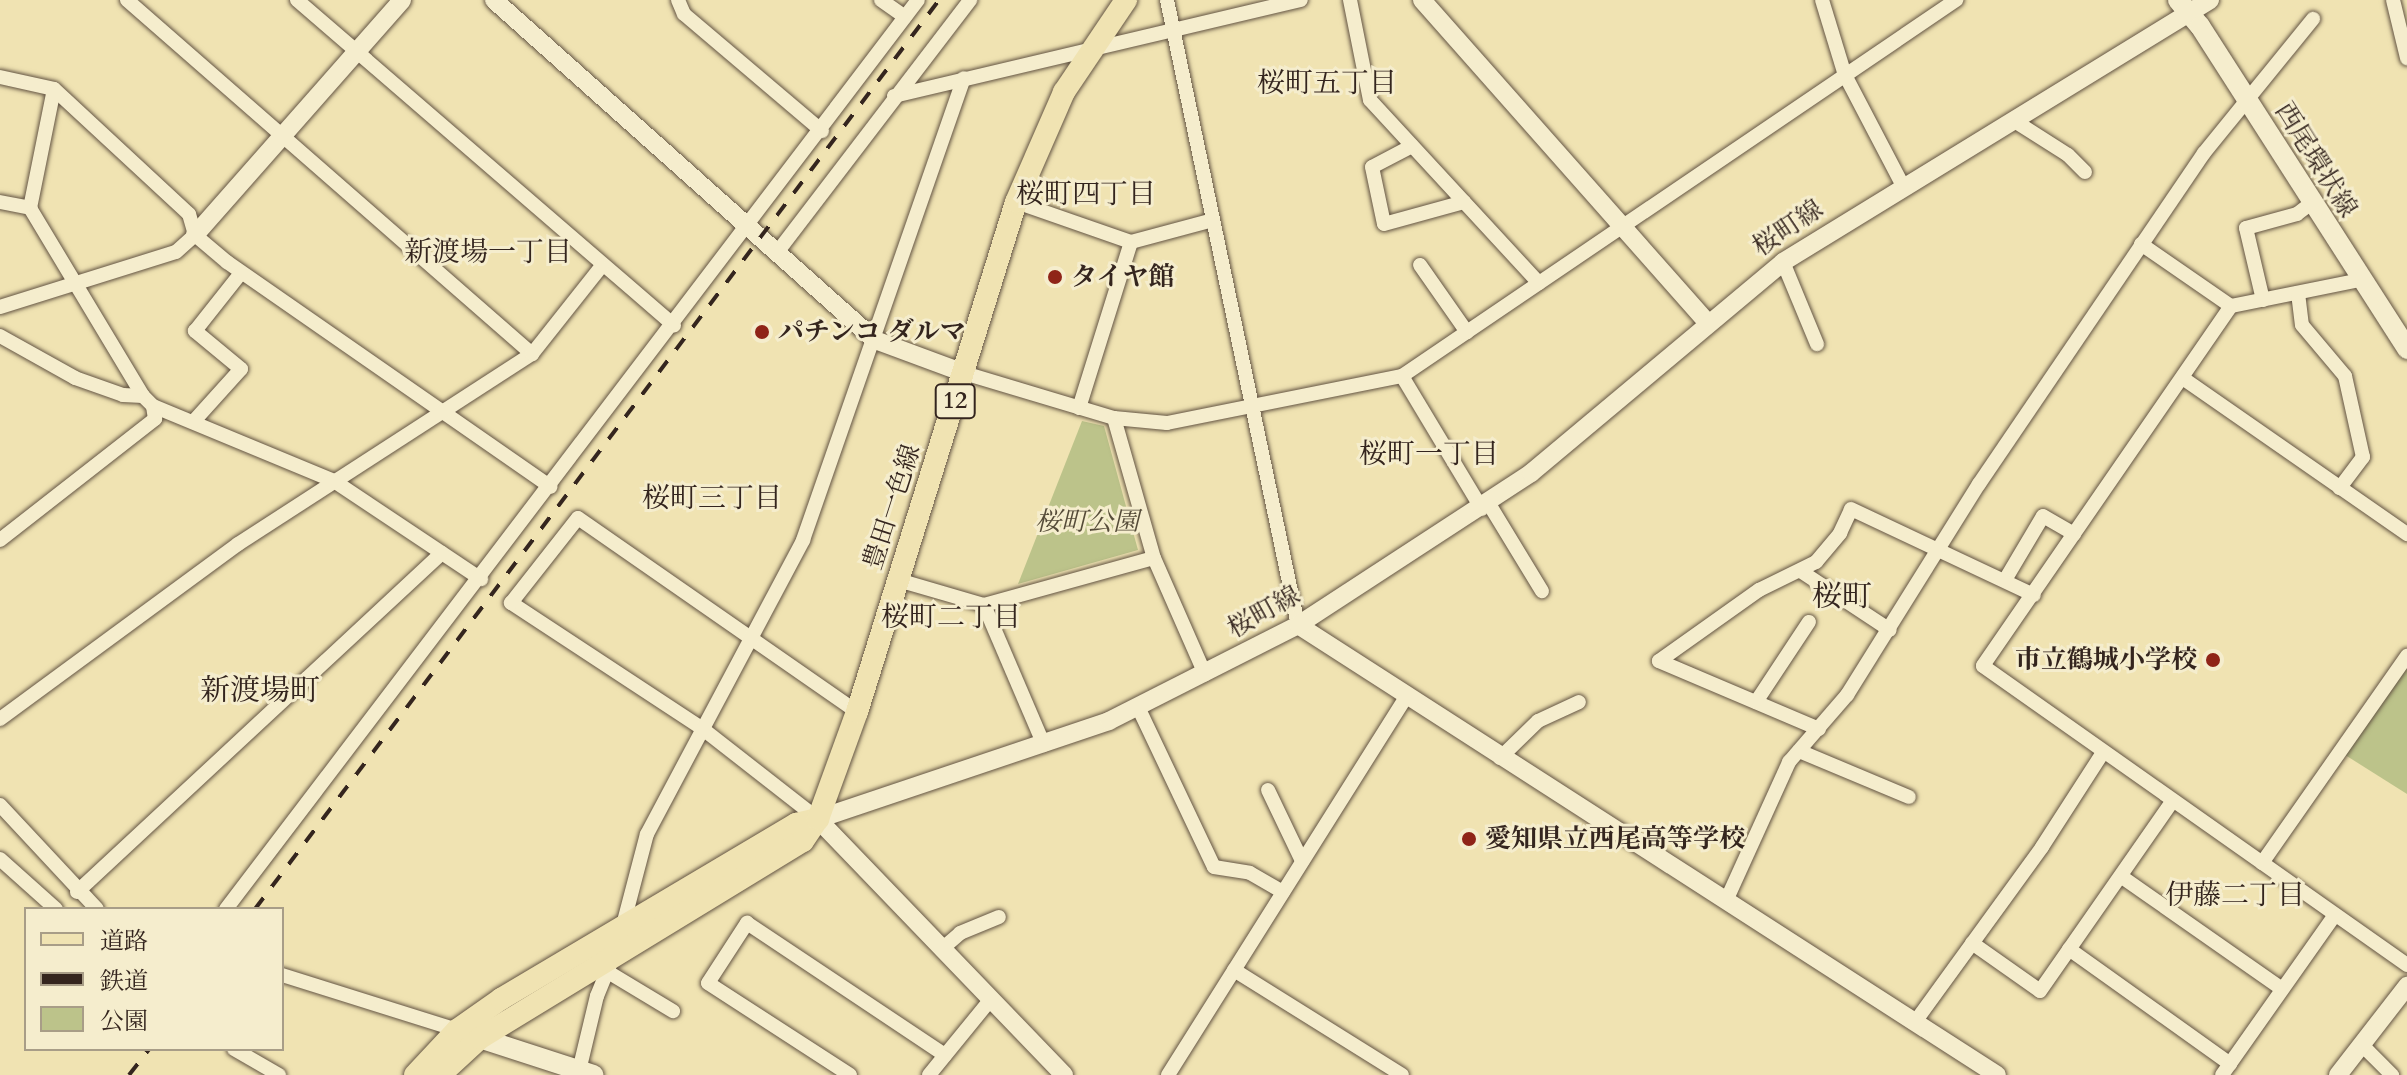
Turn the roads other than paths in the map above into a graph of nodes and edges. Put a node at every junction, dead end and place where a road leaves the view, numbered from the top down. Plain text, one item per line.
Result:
1 (127, 0) edge
2 (297, 0) edge
3 (402, 0) edge
4 (494, 0) edge
5 (678, 0) edge
6 (881, 0) edge
7 (918, 0) edge
8 (970, 0) edge
9 (1126, 0) edge
10 (1167, 0) edge
11 (1301, 0) edge
12 (1350, 0) edge
13 (1422, 0) edge
14 (1822, 0) edge
15 (1956, 0) edge
16 (2210, 0) edge
17 (2393, 0) edge
18 (2184, 6) edge
19 (905, 17) junction
20 (2313, 19) dead end
21 (1173, 30) junction
22 (356, 52) junction
23 (1090, 53) junction
24 (2407, 58) edge
25 (1845, 75) junction
26 (0, 77) edge
27 (964, 78) junction
28 (54, 89) junction
29 (894, 96) junction
30 (2245, 98) junction
31 (2013, 120) junction
32 (822, 131) junction
33 (282, 137) junction
34 (1412, 146) junction
35 (2085, 172) dead end
36 (1903, 186) junction
37 (0, 202) edge
38 (1016, 202) junction
39 (1464, 202) junction
40 (2313, 202) junction
41 (30, 208) junction
42 (1213, 220) junction
43 (750, 226) junction
44 (1621, 227) junction
45 (195, 235) junction
46 (1131, 242) junction
47 (2141, 244) junction
48 (779, 250) junction
49 (1783, 262) junction
50 (1420, 265) dead end
51 (601, 267) junction
52 (241, 273) junction
53 (2360, 280) junction
54 (75, 282) junction
55 (1539, 283) junction
56 (0, 291) edge
57 (2298, 293) junction
58 (2263, 300) junction
59 (16, 302) junction
60 (2231, 306) junction
61 (0, 307) edge
62 (1707, 322) junction
63 (674, 325) junction
64 (1467, 332) junction
65 (0, 336) edge
66 (875, 340) junction
67 (1817, 344) dead end
68 (2407, 349) edge
69 (532, 354) junction
70 (964, 373) junction
71 (1402, 376) junction
72 (2184, 379) junction
73 (148, 401) junction
74 (1253, 405) junction
75 (1079, 408) junction
76 (441, 414) junction
77 (1114, 418) junction
78 (194, 421) junction
79 (334, 481) junction
80 (551, 487) junction
81 (2340, 488) junction
82 (1485, 506) junction
83 (2074, 534) junction
84 (2407, 534) edge
85 (0, 540) edge
86 (1937, 548) junction
87 (442, 553) junction
88 (1154, 558) junction
89 (1802, 572) junction
90 (481, 579) junction
91 (898, 580) junction
92 (2005, 580) junction
93 (1542, 591) dead end
94 (2034, 595) junction
95 (984, 605) junction
96 (1809, 622) dead end
97 (1298, 625) junction
98 (1890, 630) junction
99 (750, 640) junction
100 (2407, 656) edge
101 (1205, 674) junction
102 (1405, 698) junction
103 (1579, 702) dead end
104 (1756, 702) junction
105 (1138, 707) junction
106 (857, 712) junction
107 (0, 719) edge
108 (703, 729) junction
109 (1819, 729) junction
110 (1044, 745) junction
111 (1799, 751) junction
112 (2102, 754) junction
113 (1500, 758) junction
114 (1268, 790) dead end
115 (1909, 797) dead end
116 (2172, 802) junction
117 (0, 805) edge
118 (818, 819) junction
119 (0, 859) edge
120 (1302, 861) junction
121 (2262, 863) junction
122 (2122, 877) junction
123 (77, 892) junction
124 (1283, 892) junction
125 (1726, 901) junction
126 (54, 907) edge
127 (95, 907) edge
128 (228, 907) edge
129 (2334, 916) junction
130 (999, 917) dead end
131 (623, 926) junction
132 (1972, 943) junction
133 (943, 948) junction
134 (2069, 949) junction
135 (610, 964) junction
136 (2407, 965) edge
137 (1234, 970) junction
138 (284, 976) edge
139 (2407, 986) edge
140 (2282, 989) junction
141 (991, 999) junction
142 (673, 1011) dead end
143 (1915, 1022) junction
144 (457, 1030) junction
145 (480, 1038) junction
146 (2361, 1044) junction
147 (237, 1051) edge
148 (945, 1055) junction
149 (2226, 1070) edge
150 (584, 1074) edge
151 (279, 1075) edge
152 (415, 1075) edge
153 (440, 1075) edge
154 (850, 1075) edge
155 (929, 1075) edge
156 (1064, 1075) edge
157 (1168, 1075) edge
158 (1402, 1075) edge
159 (1997, 1075) edge
160 (2338, 1075) edge
161 (2392, 1075) edge

1 - 33 street
2 - 22 street
3 - 22 street
4 - 43 street
5 - 32 street
6 - 19 street
7 - 19 street
8 - 29 street
9 - 23 main road, 豊田一色線 / 12
10 - 21 street
11 - 21 street
12 - 34 street
13 - 44 street
14 - 25 street
15 - 25 street
16 - 18 street, 桜町線
17 - 24 street
18 - 30 main road, 西尾環状線
18 - 31 street, 桜町線
19 - 32 street
20 - 30 street
21 - 23 street
21 - 42 street
22 - 33 street
22 - 51 street
23 - 27 street
23 - 38 main road, 豊田一色線 / 12
25 - 36 street
25 - 44 street
26 - 28 street
27 - 29 street
27 - 66 street
28 - 41 street
28 - 45 street
29 - 48 street
30 - 40 main road, 西尾環状線
30 - 47 street
31 - 35 street
31 - 36 street, 桜町線
32 - 43 street
33 - 45 street
33 - 69 street
34 - 39 street
34 - 39 street
36 - 49 street, 桜町線
37 - 41 street
38 - 46 street
38 - 70 main road, 豊田一色線 / 12
39 - 55 street
40 - 53 main road, 西尾環状線
40 - 58 street
41 - 54 street
42 - 46 street
42 - 74 street
43 - 48 street
43 - 63 street
44 - 55 street
44 - 62 street
45 - 52 street
45 - 54 street
46 - 75 street
47 - 60 street
47 - 86 street
48 - 66 street
49 - 62 street, 桜町線
49 - 67 street
50 - 64 street
51 - 63 street
51 - 69 street
52 - 76 street
52 - 78 street
53 - 57 street
53 - 68 main road, 西尾環状線
54 - 59 street
54 - 73 street
55 - 64 street
56 - 59 street
57 - 58 street
57 - 81 street
58 - 60 street
59 - 61 street
60 - 72 street
62 - 82 street, 桜町線
63 - 80 street
64 - 71 street
65 - 73 street
66 - 70 street
66 - 99 street
69 - 76 street
70 - 75 street
70 - 91 main road, 豊田一色線 / 12
71 - 74 street
71 - 82 street
72 - 81 street
72 - 83 street
73 - 78 street
73 - 85 street
74 - 77 street
74 - 97 street
75 - 77 street
76 - 79 street
76 - 80 street
77 - 88 street
78 - 79 street
79 - 87 street
79 - 107 street
80 - 90 street
81 - 84 street
82 - 93 street
82 - 97 street, 桜町線
83 - 92 street
83 - 94 street
86 - 89 street
86 - 92 street
86 - 98 street
87 - 90 street
87 - 123 street
88 - 95 street
88 - 101 street
89 - 98 street
89 - 104 street
90 - 128 street
91 - 95 street
91 - 106 main road, 豊田一色線 / 12
92 - 94 street
94 - 112 street
95 - 110 street
96 - 104 street
97 - 101 street, 桜町線
97 - 102 street
98 - 109 street
99 - 106 street
99 - 108 street
99 - 108 street
100 - 121 street
101 - 105 street, 桜町線
102 - 113 street
102 - 120 street
103 - 113 street
104 - 109 street
105 - 110 street, 桜町線
105 - 124 street
106 - 118 main road, 豊田一色線 / 12
108 - 118 street
108 - 131 street
109 - 111 street
110 - 118 street, 桜町線
111 - 115 street
111 - 125 street
112 - 116 street
112 - 132 street
113 - 125 street
114 - 120 street
116 - 121 street
116 - 122 street
117 - 123 street
118 - 131 main road
118 - 133 street
118 - 135 main road, 豊田一色線 / 12
119 - 126 street
120 - 124 street
121 - 129 street
122 - 134 street
122 - 140 street
123 - 127 street
124 - 137 street
125 - 143 street
129 - 136 street
129 - 140 street
130 - 133 street
131 - 135 street
131 - 144 main road
132 - 134 street
132 - 143 street
133 - 141 street
134 - 149 street
135 - 142 street
135 - 145 main road, 豊田一色線 / 12
135 - 150 street
137 - 157 street
137 - 158 street
138 - 144 street
139 - 146 street
140 - 149 street
141 - 148 street
141 - 156 street
143 - 159 street
144 - 145 main road
144 - 152 main road
145 - 150 main road
145 - 153 main road, 豊田一色線 / 12
146 - 160 street
146 - 161 street
147 - 151 street
148 - 154 street
148 - 155 street

